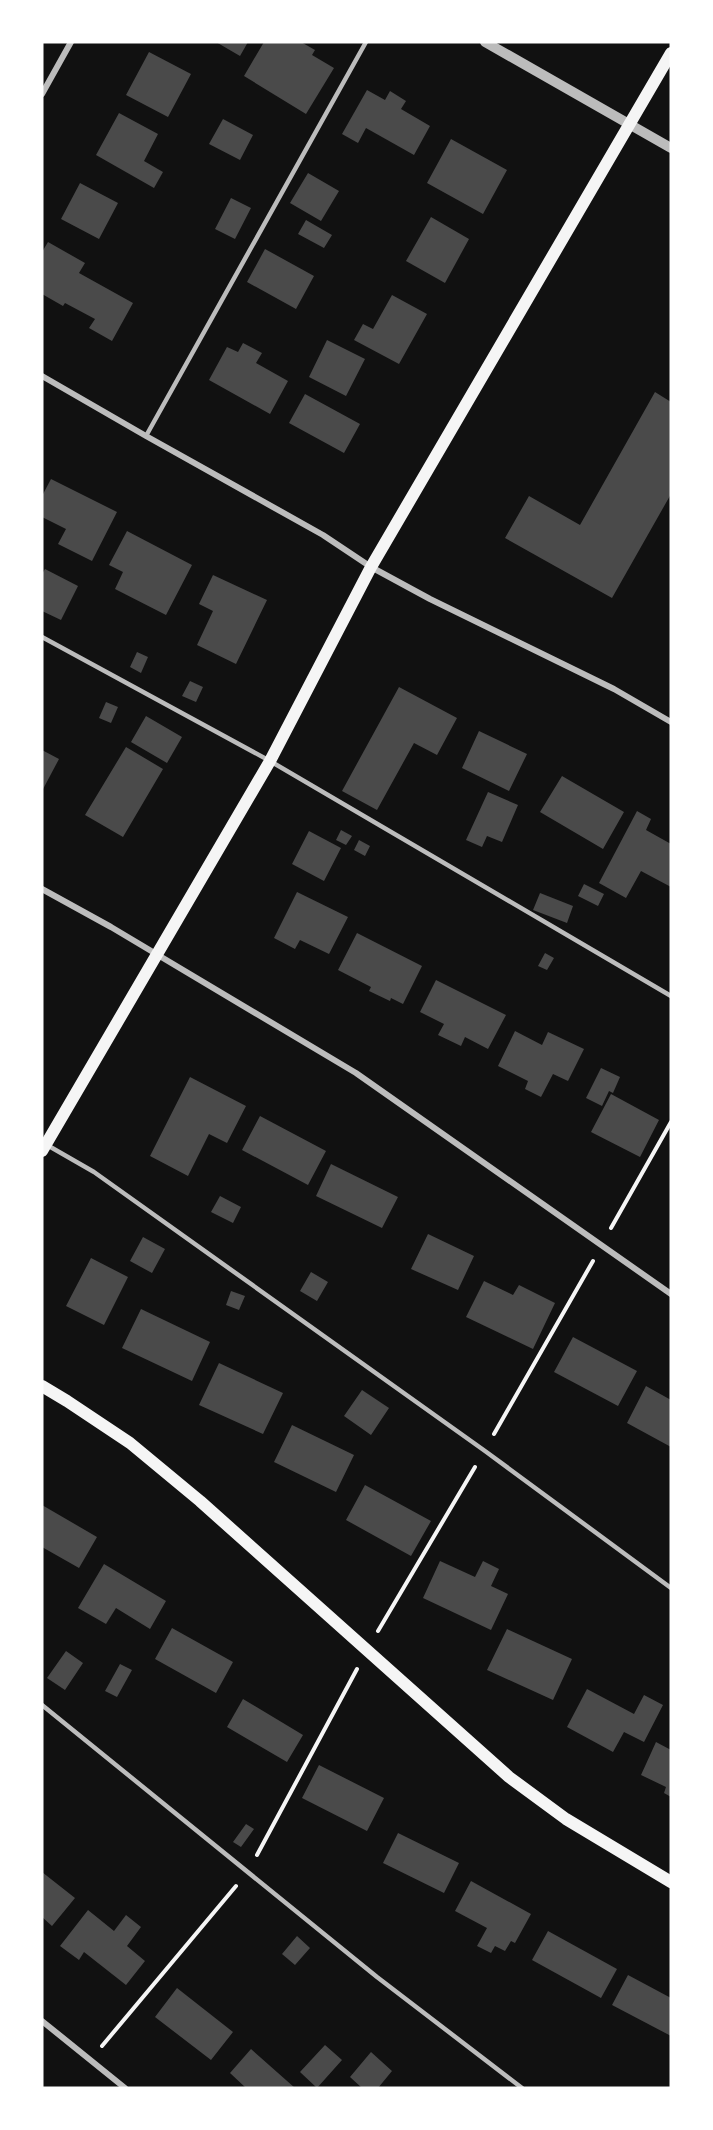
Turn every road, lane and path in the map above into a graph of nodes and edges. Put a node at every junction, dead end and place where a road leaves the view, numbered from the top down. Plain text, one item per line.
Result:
1 (71, 42) edge
2 (366, 42) edge
3 (485, 42) edge
4 (671, 53) edge
5 (42, 94) edge
6 (631, 125) junction
7 (671, 148) edge
8 (42, 376) edge
9 (146, 436) junction
10 (371, 567) junction
11 (42, 637) edge
12 (671, 722) edge
13 (270, 760) junction
14 (42, 889) edge
15 (156, 956) junction
16 (671, 996) edge
17 (671, 1122) edge
18 (43, 1146) edge
19 (602, 1246) junction
20 (671, 1294) edge
21 (42, 1386) edge
22 (484, 1451) junction
23 (671, 1588) edge
24 (367, 1651) junction
25 (42, 1705) edge
26 (248, 1872) junction
27 (671, 1882) edge
28 (42, 2021) edge
29 (91, 2059) junction
30 (125, 2088) edge
31 (522, 2088) edge

1 - 5 street
2 - 9 lane
3 - 6 street
4 - 6 main road
6 - 7 street
6 - 10 main road
8 - 9 street
9 - 10 street
10 - 12 street
10 - 13 main road
11 - 13 lane
13 - 15 main road
13 - 16 lane
14 - 15 street
15 - 18 main road
15 - 19 street
17 - 19 path
18 - 22 lane
19 - 20 street
19 - 22 path
21 - 24 main road
22 - 23 lane
22 - 24 path
24 - 26 path
24 - 27 main road
25 - 26 lane
26 - 29 path
26 - 31 lane
28 - 29 street
29 - 30 street

